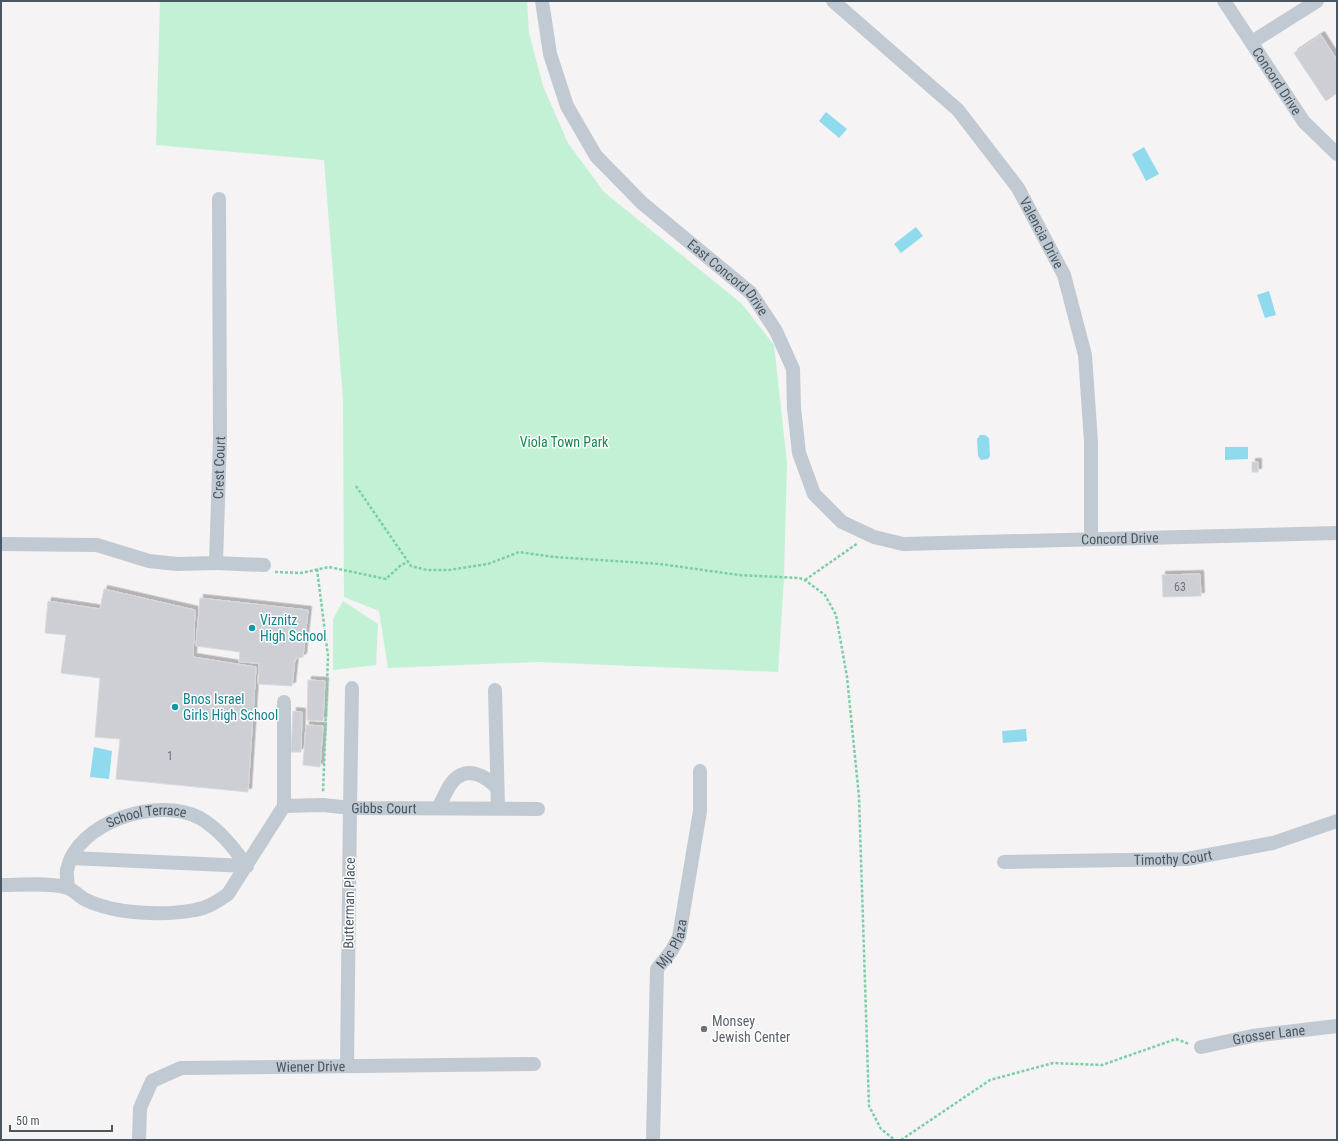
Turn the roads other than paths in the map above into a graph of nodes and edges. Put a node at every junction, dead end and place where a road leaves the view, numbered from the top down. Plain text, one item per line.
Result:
1 (542, 1) edge
2 (833, 1) edge
3 (1224, 1) edge
4 (1317, 1) edge
5 (1252, 42) junction
6 (1337, 154) edge
7 (219, 199) dead end
8 (1337, 533) edge
9 (1091, 540) junction
10 (1, 544) edge
11 (903, 544) joint
12 (216, 563) junction
13 (264, 565) road end
14 (352, 688) dead end
15 (495, 690) dead end
16 (284, 702) dead end
17 (700, 771) dead end
18 (497, 788) junction
19 (284, 806) junction
20 (350, 808) junction
21 (438, 808) junction
22 (498, 808) junction
23 (538, 809) dead end
24 (1337, 821) edge
25 (71, 858) junction
26 (1004, 862) dead end
27 (247, 866) junction
28 (1, 885) edge
29 (68, 888) junction
30 (1337, 1026) edge
31 (1201, 1048) road end
32 (534, 1064) dead end
33 (347, 1065) junction
34 (138, 1140) edge
35 (653, 1140) edge

1 - 11 street, East Concord Drive
2 - 9 street, Valencia Drive
3 - 5 street, Concord Drive
4 - 5 street
5 - 6 street, Concord Drive
7 - 12 street, Crest Court
8 - 9 street, Concord Drive
9 - 11 street, Concord Drive
10 - 12 street
12 - 13 street
14 - 20 street, Gibbs Court
15 - 18 street
16 - 19 street
17 - 35 street, Mjc Plaza
18 - 21 street
18 - 22 street
19 - 20 street
19 - 27 street
20 - 21 street, Gibbs Court
20 - 33 street, Butterman Place
21 - 22 street, Gibbs Court
22 - 23 street, Gibbs Court
24 - 26 street, Timothy Court
25 - 27 street
25 - 27 street, School Terrace
25 - 29 street, School Terrace
27 - 29 street
28 - 29 street
30 - 31 street, Grosser Lane
32 - 33 street, Wiener Drive
33 - 34 street, Wiener Drive

